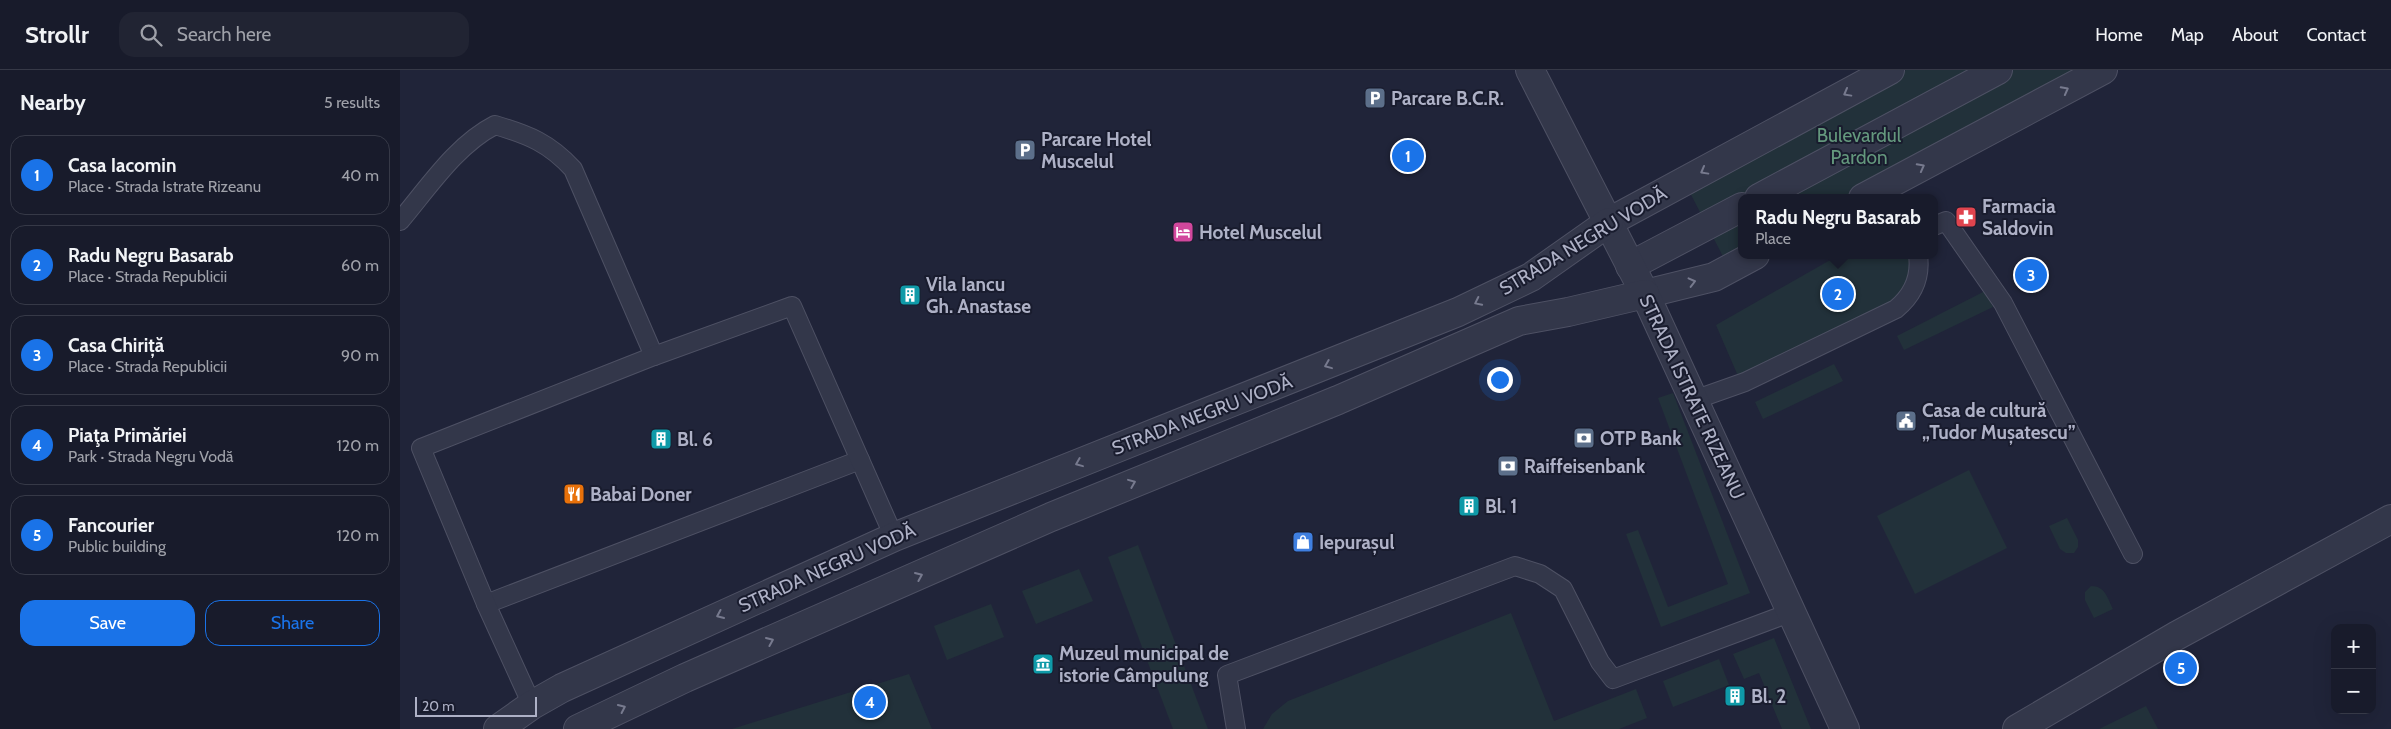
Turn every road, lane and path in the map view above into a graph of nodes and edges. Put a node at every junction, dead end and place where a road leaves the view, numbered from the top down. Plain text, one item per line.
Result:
1 (1530, 70) edge
2 (1890, 70) edge
3 (1998, 70) edge
4 (2103, 70) edge
5 (1893, 191) edge
6 (1767, 194) edge
7 (1880, 194) edge
8 (1738, 209) edge
9 (400, 221) edge
10 (1609, 222) junction
11 (1938, 224) edge
12 (1748, 259) edge
13 (1919, 259) edge
14 (1630, 266) junction
15 (1645, 294) junction
16 (654, 356) junction
17 (1694, 400) junction
18 (860, 460) junction
19 (2391, 518) edge
20 (894, 537) junction
21 (2133, 554) dead end
22 (486, 604) junction
23 (1792, 612) junction
24 (532, 705) junction
25 (498, 729) edge
26 (578, 729) edge
27 (1236, 729) edge
28 (1844, 729) edge
29 (2018, 729) edge

1 - 10 street, STRADA ISTRATE RIZEANU
2 -> 10 street, STRADA NEGRU VODĂ
3 - 6 street
5 -> 4 street
5 - 7 street
8 - 14 street
9 - 16 lane
10 - 14 street, STRADA ISTRATE RIZEANU
10 -> 20 street, STRADA NEGRU VODĂ
11 - 21 lane
15 -> 12 street, STRADA NEGRU VODĂ
13 - 17 lane
14 - 15 street, STRADA ISTRATE RIZEANU
15 - 17 street, STRADA ISTRATE RIZEANU
26 -> 15 street, STRADA NEGRU VODĂ
16 - 18 lane
16 - 22 lane
17 - 23 street, STRADA ISTRATE RIZEANU
18 - 20 lane
18 - 22 lane
19 - 29 street
20 -> 24 street, STRADA NEGRU VODĂ
22 - 24 lane
23 - 27 lane
23 - 28 street, STRADA ISTRATE RIZEANU
24 - 25 street, STRADA NEGRU VODĂ

